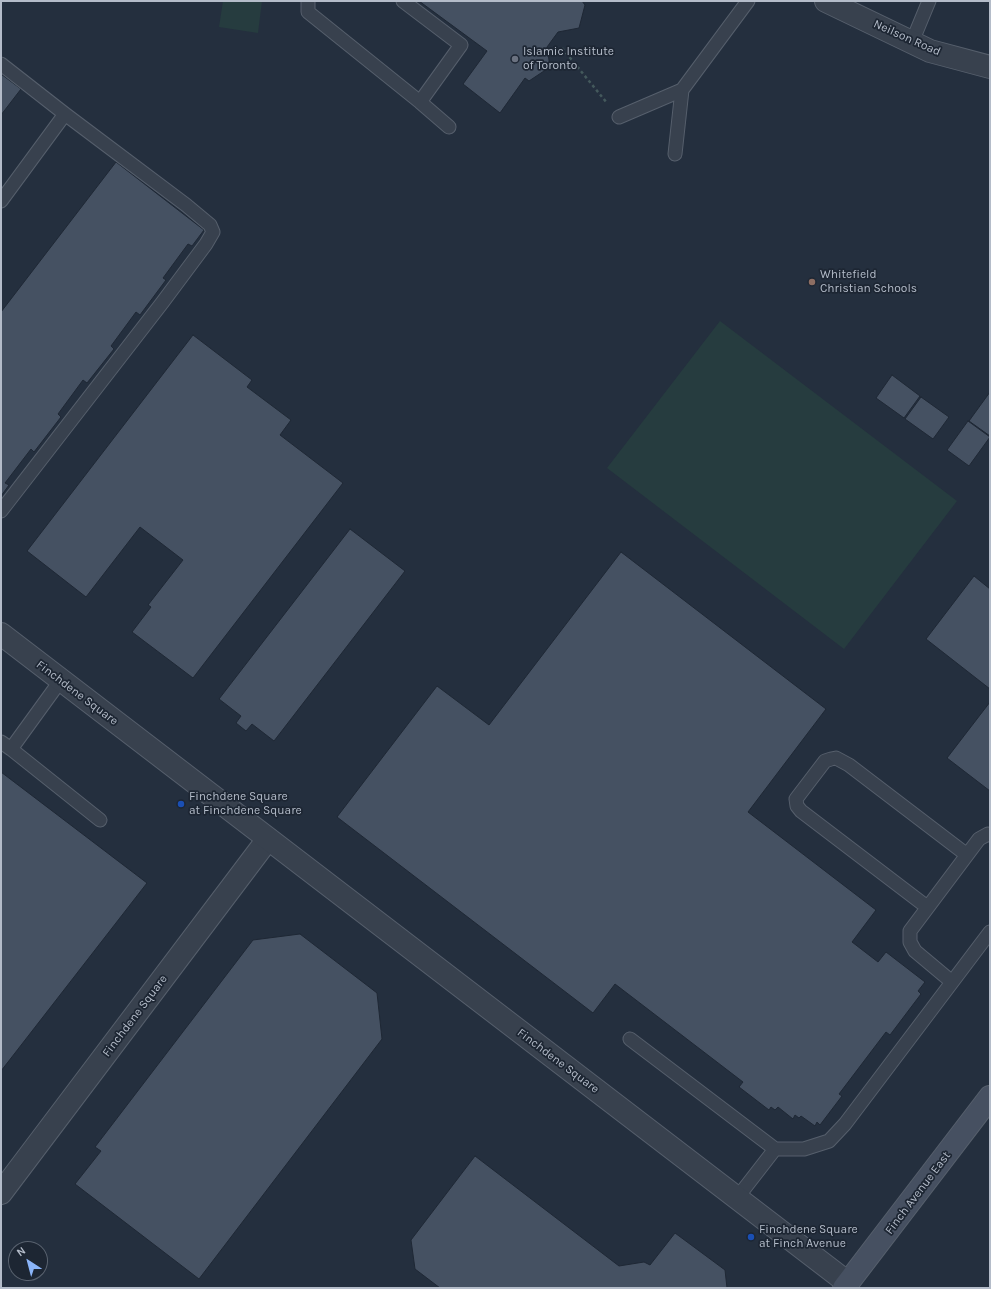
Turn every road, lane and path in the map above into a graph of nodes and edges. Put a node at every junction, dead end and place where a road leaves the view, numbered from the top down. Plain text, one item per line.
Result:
1 (316, 1) edge
2 (403, 1) edge
3 (748, 1) edge
4 (826, 1) edge
5 (929, 1) edge
6 (308, 7) edge
7 (912, 42) junction
8 (562, 48) dead end
9 (1, 64) edge
10 (990, 67) edge
11 (682, 90) junction
12 (420, 102) junction
13 (65, 114) junction
14 (619, 117) joint
15 (448, 127) dead end
16 (675, 154) dead end
17 (1, 201) edge
18 (1, 511) edge
19 (1, 634) edge
20 (61, 680) junction
21 (6, 745) edge
22 (100, 820) dead end
23 (990, 835) edge
24 (268, 839) junction
25 (967, 855) junction
26 (927, 907) junction
27 (990, 932) edge
28 (952, 982) junction
29 (630, 1038) dead end
30 (990, 1097) edge
31 (775, 1149) junction
32 (4, 1183) edge
33 (737, 1198) junction
34 (846, 1286) edge

1 - 6 lane
2 - 12 lane
3 - 11 lane
4 - 7 street, Neilson Road
5 - 7 lane
6 - 12 lane
7 - 10 street, Neilson Road
8 - 14 path
9 - 13 lane
11 - 14 lane
11 - 16 lane
12 - 15 lane
13 - 17 lane
13 - 18 lane
19 - 20 street, Finchdene Square
20 - 21 lane
20 - 24 street, Finchdene Square
21 - 22 lane
23 - 25 lane
24 - 32 street, Finchdene Square
24 - 33 street, Finchdene Square
25 - 26 lane
25 - 26 lane
26 - 28 lane
27 - 28 lane
28 - 31 lane
29 - 31 lane
30 - 34 main road, Finch Avenue East
31 - 33 lane
33 - 34 street, Finchdene Square

